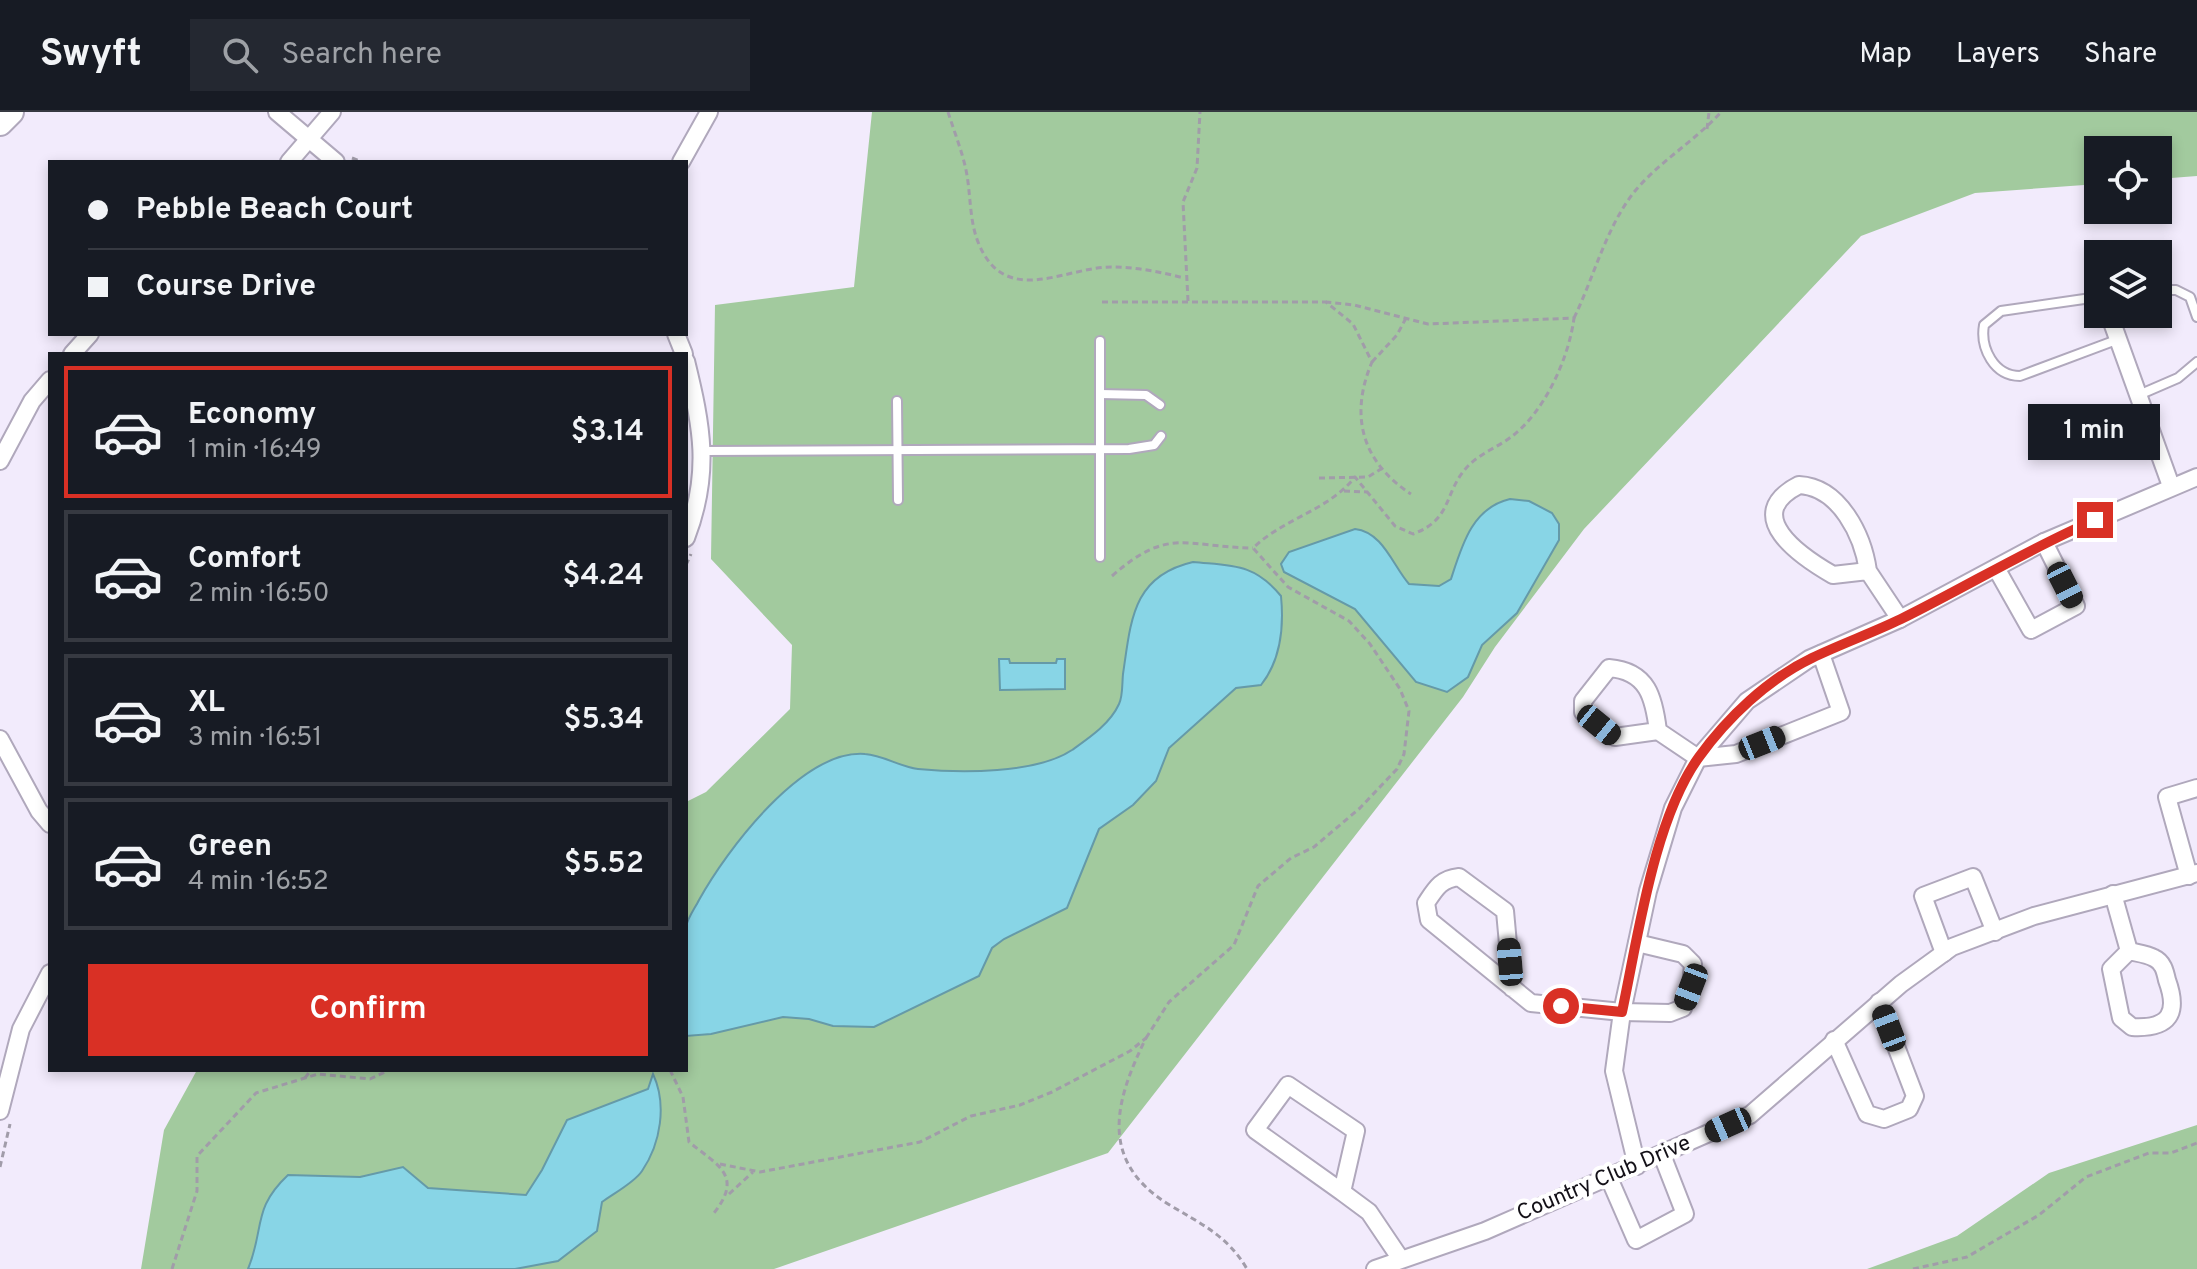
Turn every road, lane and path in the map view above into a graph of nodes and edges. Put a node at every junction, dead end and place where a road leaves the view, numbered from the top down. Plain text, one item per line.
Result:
1 (11, 112) edge
2 (277, 112) edge
3 (332, 112) edge
4 (709, 112) edge
5 (948, 112) edge
6 (1200, 112) edge
7 (1709, 112) edge
8 (1721, 112) edge
9 (0, 123) edge
10 (1707, 129) junction
11 (308, 140) junction
12 (291, 160) edge
13 (333, 160) edge
14 (682, 160) edge
15 (1184, 278) junction
16 (2172, 290) edge
17 (2084, 299) edge
18 (1188, 301) junction
19 (1102, 302) dead end
20 (1326, 302) junction
21 (2197, 317) edge
22 (1406, 318) junction
23 (1574, 318) junction
24 (2115, 328) edge
25 (88, 336) edge
26 (2120, 339) junction
27 (1100, 341) dead end
28 (74, 352) edge
29 (1372, 362) junction
30 (2197, 362) edge
31 (688, 369) edge
32 (48, 382) edge
33 (1100, 394) junction
34 (2141, 394) junction
35 (897, 401) dead end
36 (1160, 405) dead end
37 (1161, 436) dead end
38 (1100, 448) junction
39 (898, 450) junction
40 (703, 451) junction
41 (0, 461) edge
42 (1381, 469) junction
43 (1355, 477) junction
44 (2197, 477) edge
45 (1319, 478) dead end
46 (2171, 486) junction
47 (1344, 491) junction
48 (1367, 492) junction
49 (1411, 494) dead end
50 (898, 500) dead end
51 (688, 531) edge
52 (2044, 542) junction
53 (1253, 548) junction
54 (1100, 557) dead end
55 (1996, 568) junction
56 (1868, 571) junction
57 (1112, 576) dead end
58 (1900, 619) junction
59 (1821, 654) junction
60 (1658, 731) junction
61 (0, 739) edge
62 (1698, 758) junction
63 (2197, 788) edge
64 (48, 822) edge
65 (2193, 874) edge
66 (2113, 894) junction
67 (1995, 932) junction
68 (1637, 943) junction
69 (2129, 951) junction
70 (1944, 953) junction
71 (48, 977) edge
72 (1512, 988) junction
73 (1879, 1002) junction
74 (1622, 1012) junction
75 (1146, 1038) junction
76 (1834, 1040) junction
77 (310, 1072) edge
78 (385, 1072) edge
79 (671, 1072) edge
80 (305, 1078) junction
81 (0, 1111) edge
82 (2197, 1143) edge
83 (1662, 1155) junction
84 (720, 1164) junction
85 (1637, 1166) junction
86 (753, 1172) junction
87 (1609, 1178) junction
88 (1342, 1192) junction
89 (728, 1195) junction
90 (714, 1213) dead end
91 (1419, 1252) junction
92 (1400, 1258) junction
93 (172, 1269) edge
94 (1247, 1269) edge
95 (1375, 1269) edge
96 (1426, 1269) edge
97 (1913, 1269) edge

1 - 9 street
2 - 11 street
3 - 11 street
4 - 14 street
5 - 15 path
6 - 15 path
7 - 10 path
8 - 10 path
10 - 23 path
11 - 12 street
11 - 13 street
15 - 18 path
16 - 21 lane
17 - 26 lane
18 - 19 path
18 - 20 path
20 - 22 path
20 - 29 path
22 - 23 path
22 - 29 path
23 - 48 path
24 - 26 street
25 - 28 street
26 - 34 street
27 - 33 lane
29 - 42 path
30 - 34 lane
31 - 40 street
32 - 41 street
33 - 36 lane
33 - 38 lane
34 - 46 street
35 - 39 lane
37 - 38 lane
38 - 39 lane
38 - 54 lane
39 - 40 lane
39 - 50 lane
40 - 51 street
42 - 43 path
42 - 49 path
43 - 45 path
43 - 47 path
43 - 48 path
44 - 46 street
46 - 52 street
47 - 48 path
47 - 53 path
52 - 55 street
52 - 55 street
53 - 57 path
53 - 75 path
55 - 58 street
56 - 56 street
56 - 58 street
58 - 59 street
59 - 62 street
59 - 62 street
60 - 60 street
60 - 62 street
61 - 64 street
62 - 68 street
63 - 65 street
65 - 66 street, Country Club Drive
66 - 67 street, Country Club Drive
66 - 69 street
67 - 70 street, Country Club Drive
67 - 70 street
68 - 74 street
68 - 74 street
69 - 69 street
70 - 73 street, Country Club Drive
71 - 81 street
72 - 72 street
72 - 74 street
73 - 76 street, Country Club Drive
73 - 76 street
74 - 85 street
75 - 86 path
75 - 94 path
76 - 83 street, Country Club Drive
77 - 80 path
78 - 80 path
79 - 84 path
80 - 93 path
82 - 97 path
83 - 85 street, Country Club Drive
83 - 87 street
84 - 86 path
84 - 89 path
85 - 87 street, Country Club Drive
86 - 89 path
87 - 91 street, Country Club Drive
88 - 88 street
88 - 92 street
89 - 90 path
91 - 92 street, Country Club Drive
91 - 96 street
92 - 95 street, Country Club Drive

